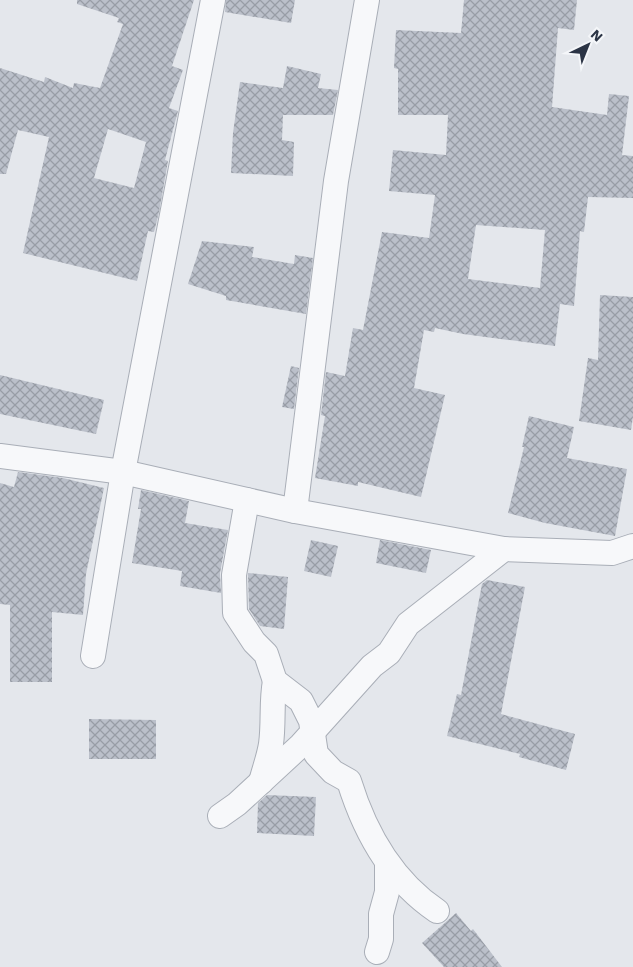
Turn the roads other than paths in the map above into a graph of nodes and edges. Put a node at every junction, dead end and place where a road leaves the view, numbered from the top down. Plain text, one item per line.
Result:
1 (213, 0) edge
2 (366, 0) edge
3 (0, 456) edge
4 (124, 472) junction
5 (247, 500) junction
6 (295, 511) junction
7 (633, 546) edge
8 (504, 549) junction
9 (93, 656) dead end
10 (275, 681) junction
11 (312, 734) junction
12 (261, 782) junction
13 (220, 816) dead end
14 (387, 864) junction
15 (437, 911) dead end
16 (377, 952) dead end

1 - 4 street
2 - 6 street
3 - 4 street
4 - 5 street
4 - 9 street
5 - 6 street
5 - 10 street
6 - 8 street
7 - 8 street
8 - 11 street
10 - 11 street
10 - 12 street
11 - 12 street
11 - 14 street
12 - 13 street
14 - 15 street
14 - 16 street

